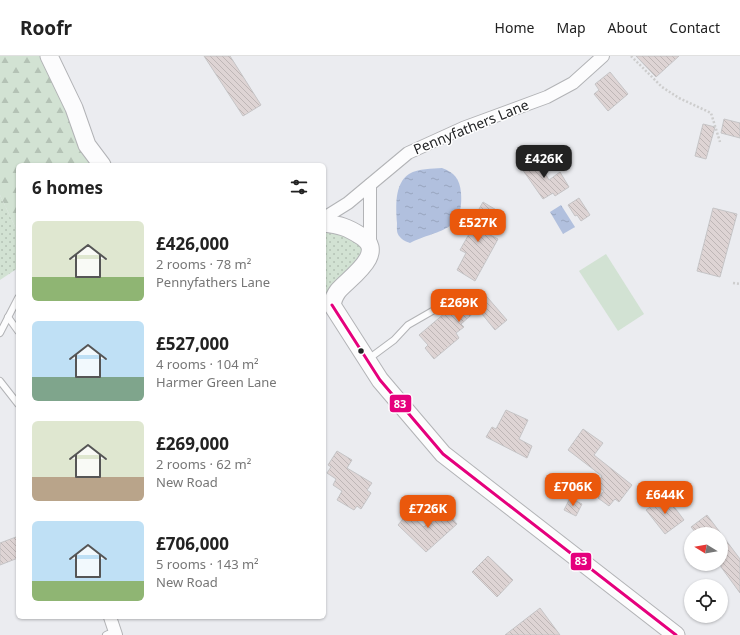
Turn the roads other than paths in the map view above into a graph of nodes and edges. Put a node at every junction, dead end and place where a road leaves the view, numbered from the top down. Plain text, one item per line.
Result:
1 (49, 56) edge
2 (603, 56) edge
3 (100, 163) edge
4 (370, 185) junction
5 (326, 217) edge
6 (326, 223) edge
7 (370, 245) junction
8 (455, 298) dead end
9 (16, 302) edge
10 (328, 306) edge
11 (8, 317) junction
12 (16, 328) edge
13 (0, 333) edge
14 (366, 360) junction
15 (0, 381) edge
16 (16, 401) edge
17 (676, 635) edge

1 - 3 street
2 - 4 street, Pennyfathers Lane
4 - 5 street, Pennyfathers Lane
4 - 7 street
6 - 7 street
7 - 10 street
8 - 14 lane
9 - 11 lane
10 - 14 street
11 - 12 lane
11 - 13 lane
14 - 17 street
15 - 16 lane

